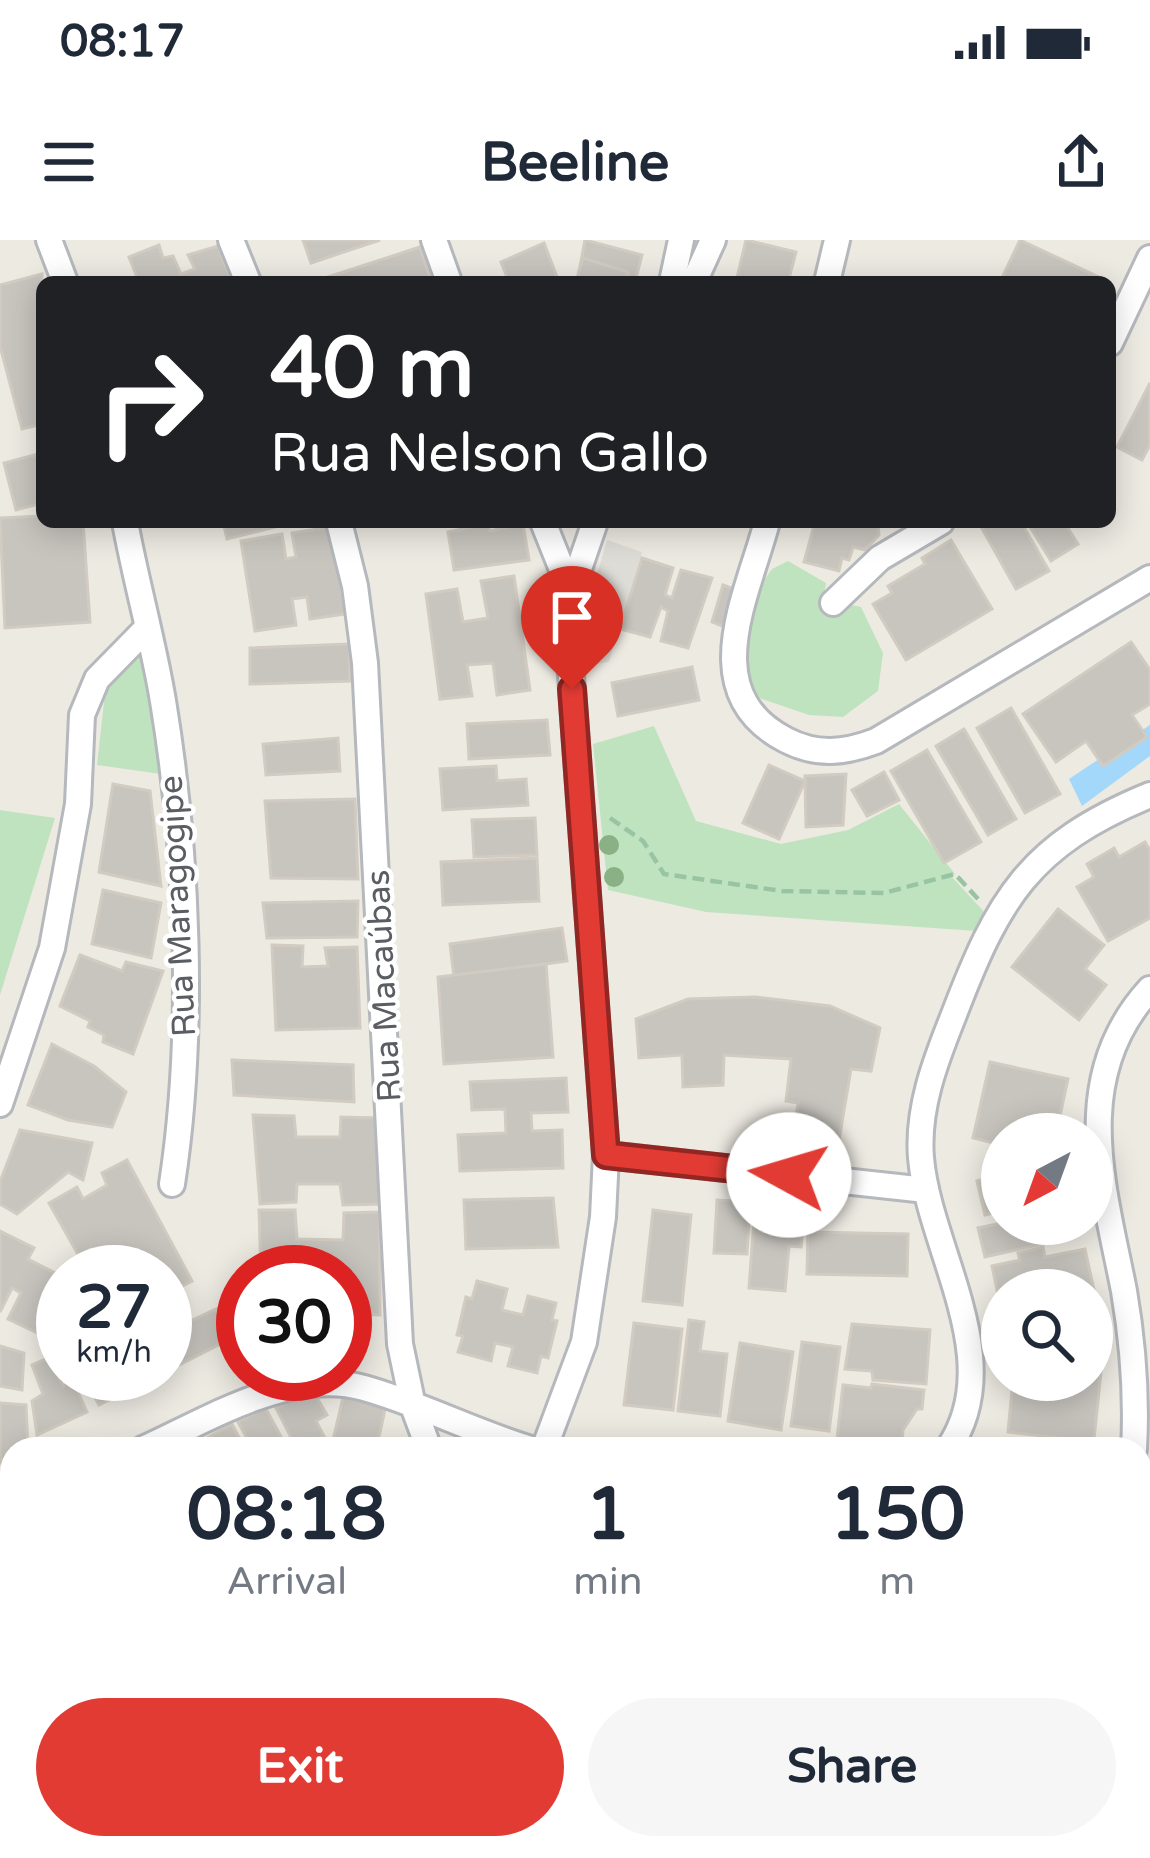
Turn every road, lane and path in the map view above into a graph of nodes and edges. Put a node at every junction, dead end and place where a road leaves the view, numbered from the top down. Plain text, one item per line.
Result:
1 (49, 240) edge
2 (231, 240) edge
3 (434, 240) edge
4 (681, 240) edge
5 (713, 240) edge
6 (837, 240) edge
7 (1150, 258) edge
8 (63, 276) edge
9 (246, 276) edge
10 (447, 276) edge
11 (673, 276) edge
12 (697, 276) edge
13 (828, 276) edge
14 (1116, 330) edge
15 (125, 528) edge
16 (340, 528) edge
17 (545, 528) edge
18 (593, 528) edge
19 (765, 528) edge
20 (931, 528) edge
21 (1150, 578) edge
22 (571, 592) junction
23 (833, 603) dead end
24 (146, 629) junction
25 (1150, 795) edge
26 (600, 812) dead end
27 (991, 912) dead end
28 (1150, 989) edge
29 (0, 1104) edge
30 (606, 1155) junction
31 (172, 1184) dead end
32 (926, 1190) junction
33 (412, 1406) junction
34 (172, 1437) edge
35 (425, 1437) edge
36 (498, 1437) edge
37 (548, 1437) edge
38 (953, 1437) edge
39 (1134, 1437) edge

1 - 8 street
2 - 9 street
3 - 10 street
4 - 11 street
5 - 12 street
6 - 13 street
7 - 14 street
15 - 24 street, Rua Maragogipe
16 - 33 street, Rua Macaúbas
17 - 22 street
18 - 22 street
19 - 21 street
20 - 23 street
22 - 30 street
24 - 29 street
24 - 31 street, Rua Maragogipe
25 - 32 street
26 - 27 path
28 - 39 street
30 - 32 street
30 - 37 street
32 - 38 street
33 - 34 street
33 - 35 street, Rua Macaúbas
33 - 36 street

